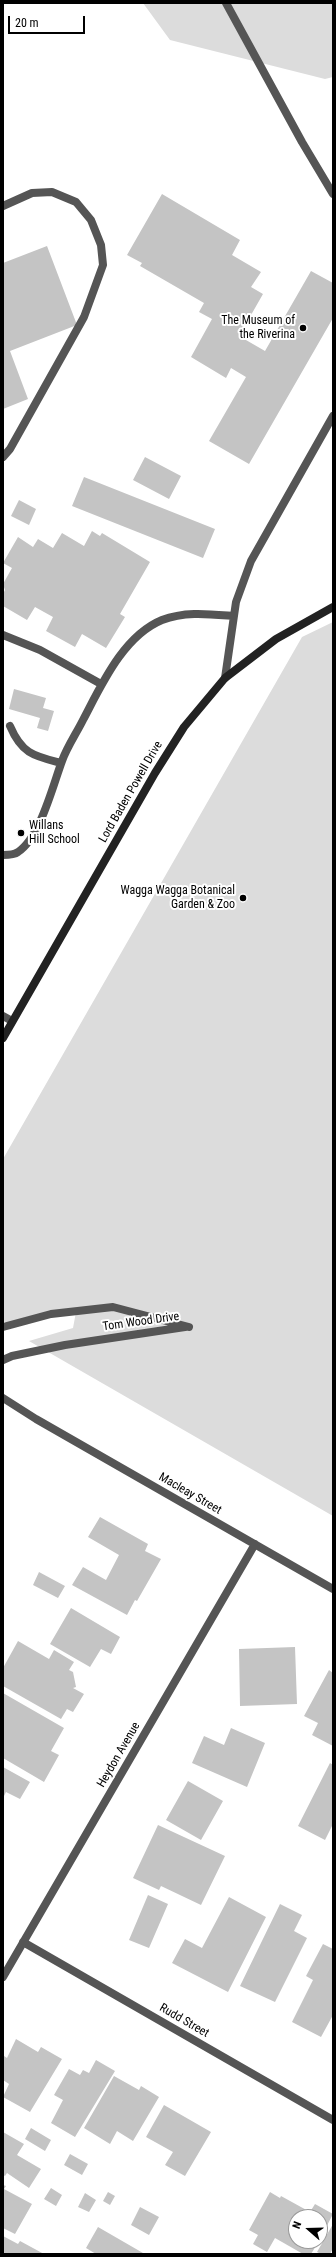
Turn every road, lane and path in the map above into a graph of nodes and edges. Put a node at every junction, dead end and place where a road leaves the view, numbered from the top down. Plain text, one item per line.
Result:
1 (226, 3) edge
2 (333, 194) edge
3 (3, 206) edge
4 (333, 416) edge
5 (3, 457) edge
6 (333, 607) edge
7 (234, 616) junction
8 (3, 635) edge
9 (225, 678) junction
10 (101, 684) junction
11 (10, 726) dead end
12 (61, 763) junction
13 (3, 856) edge
14 (3, 1016) edge
15 (12, 1021) junction
16 (3, 1038) edge
17 (3, 1327) edge
18 (3, 1360) edge
19 (3, 1398) edge
20 (3, 1404) edge
21 (36, 1419) junction
22 (255, 1544) junction
23 (333, 1589) edge
24 (23, 1942) junction
25 (3, 1977) edge
26 (333, 2120) edge

1 - 2 street
3 - 5 street
4 - 7 street
6 - 9 street, Lord Baden Powell Drive
7 - 9 street
7 - 10 street
8 - 10 street
9 - 15 street, Lord Baden Powell Drive
10 - 12 street
11 - 12 street
12 - 13 street
14 - 15 street
15 - 16 street, Lord Baden Powell Drive
17 - 18 street, Tom Wood Drive
19 - 21 street, Macleay Street
20 - 21 street, Macleay Street
21 - 22 street, Macleay Street
22 - 23 street, Macleay Street
22 - 24 street, Heydon Avenue
24 - 25 street, Heydon Avenue
24 - 26 street, Rudd Street

